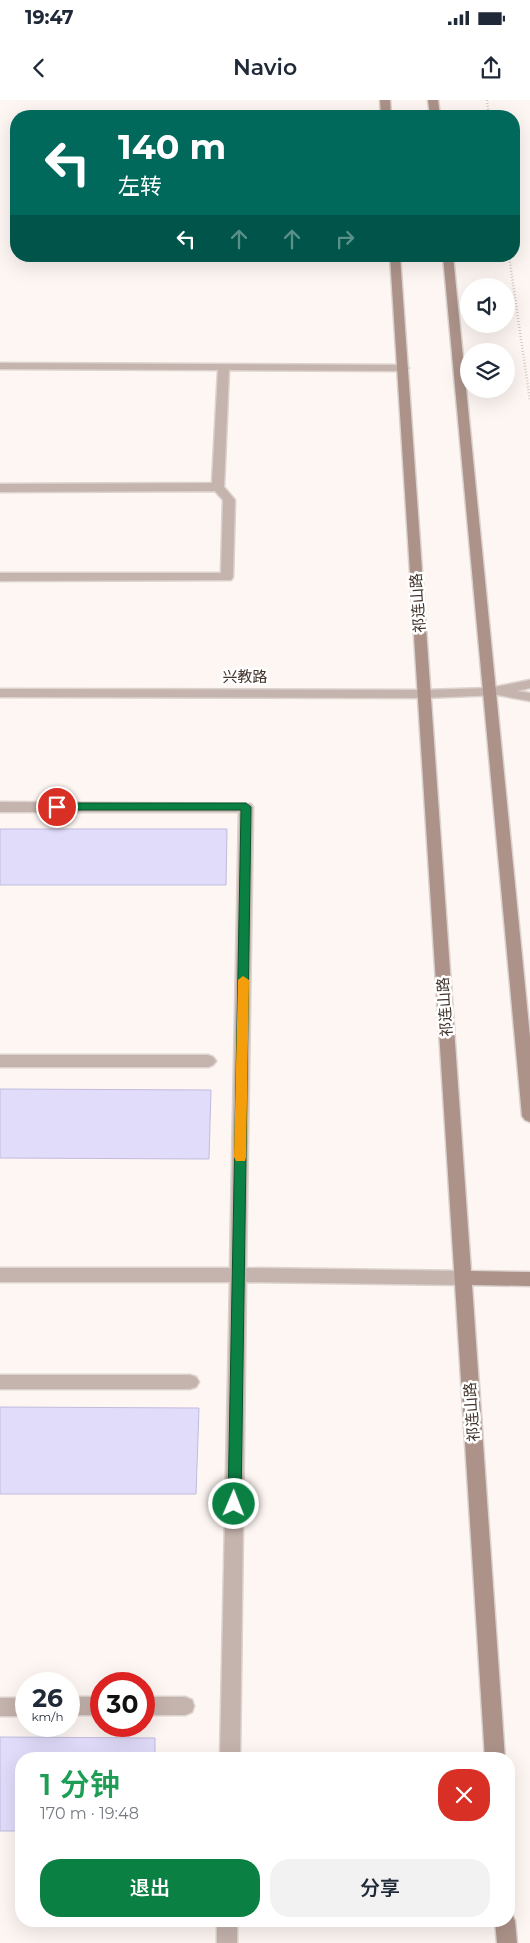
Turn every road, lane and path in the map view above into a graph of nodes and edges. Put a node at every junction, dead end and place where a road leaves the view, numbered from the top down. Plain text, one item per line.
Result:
1 (395, 262) edge
2 (449, 262) edge
3 (510, 262) edge
4 (0, 366) edge
5 (224, 367) junction
6 (402, 368) junction
7 (530, 401) edge
8 (218, 487) junction
9 (0, 488) edge
10 (0, 577) edge
11 (530, 684) edge
12 (490, 692) junction
13 (0, 693) edge
14 (424, 694) junction
15 (530, 697) edge
16 (0, 807) edge
17 (0, 1061) edge
18 (208, 1061) dead end
19 (530, 1116) edge
20 (0, 1276) edge
21 (238, 1276) junction
22 (463, 1278) junction
23 (530, 1279) edge
24 (0, 1382) edge
25 (190, 1382) dead end
26 (15, 1706) edge
27 (155, 1706) edge
28 (185, 1706) dead end
29 (0, 1707) edge
30 (230, 1752) edge
31 (495, 1752) edge
32 (227, 1927) edge
33 (506, 1927) edge
34 (227, 1943) edge
35 (507, 1943) edge

1 - 6 main road, 祁连山路
2 - 12 main road
3 - 7 path
4 - 5 street
5 - 6 street
5 - 8 street
6 - 14 main road, 祁连山路
8 - 9 street
8 - 10 street
11 - 12 street, 兴教路
12 - 14 street, 兴教路
12 - 15 street, 兴教路
12 - 19 main road
13 - 14 street, 兴教路
14 - 22 main road, 祁连山路
16 - 21 street
17 - 18 street
20 - 21 street
21 - 22 street
21 - 30 street
22 - 23 main road
22 - 31 main road, 祁连山路
24 - 25 street
26 - 29 street
27 - 28 street
32 - 34 street
33 - 35 main road

